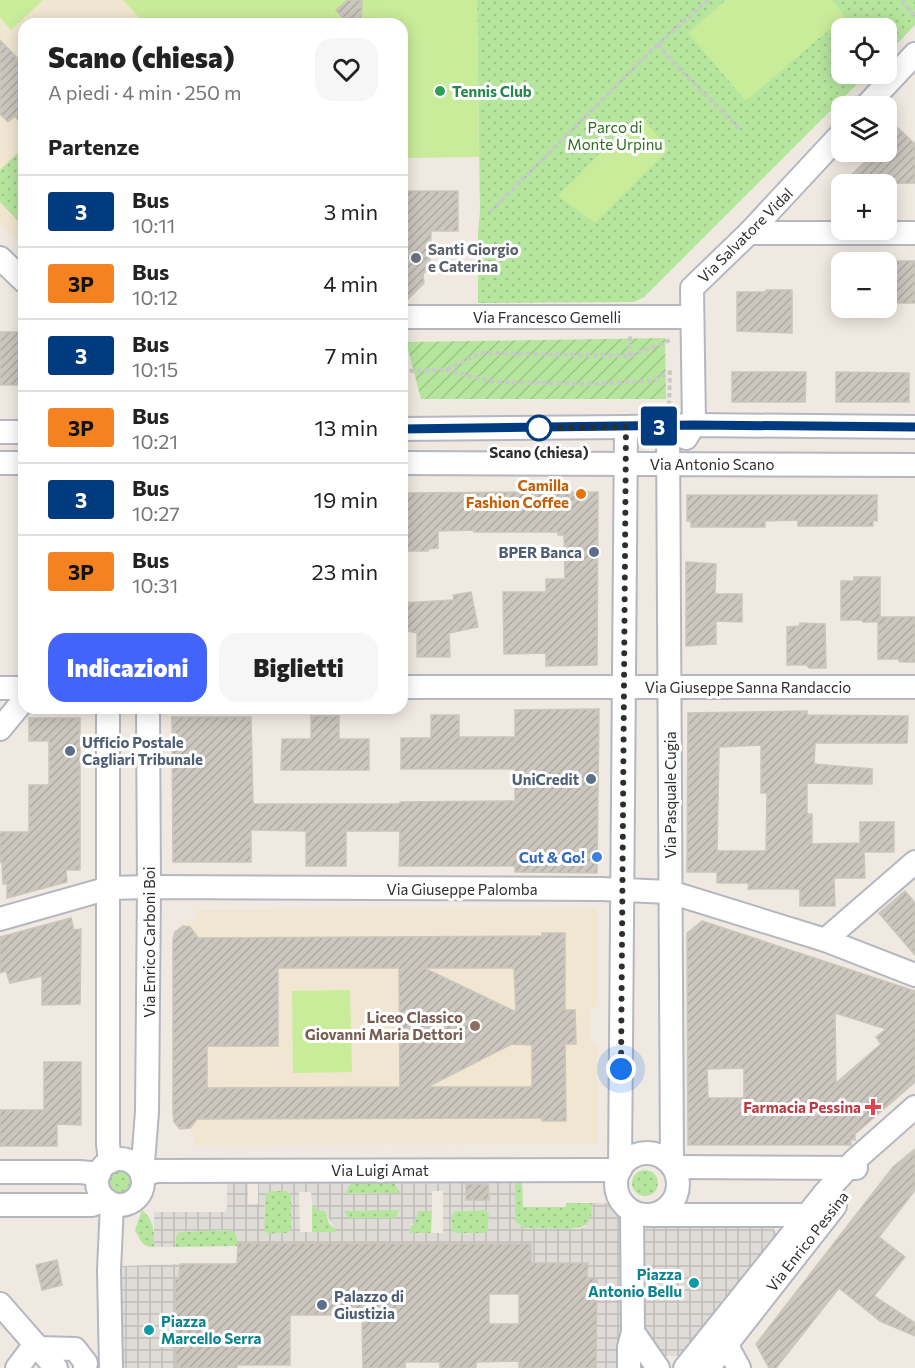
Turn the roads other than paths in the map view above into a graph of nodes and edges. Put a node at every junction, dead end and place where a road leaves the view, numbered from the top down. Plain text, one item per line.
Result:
1 (915, 54) edge
2 (875, 96) edge
3 (831, 145) edge
4 (749, 233) junction
5 (915, 233) edge
6 (0, 258) edge
7 (18, 275) edge
8 (408, 316) edge
9 (692, 317) junction
10 (694, 425) junction
11 (668, 426) junction
12 (626, 427) junction
13 (915, 427) edge
14 (408, 429) edge
15 (0, 432) edge
16 (18, 432) edge
17 (0, 463) edge
18 (18, 463) edge
19 (408, 463) edge
20 (626, 464) junction
21 (668, 464) junction
22 (915, 465) edge
23 (408, 687) edge
24 (623, 687) junction
25 (669, 687) junction
26 (915, 687) edge
27 (0, 688) edge
28 (18, 688) edge
29 (18, 707) edge
30 (108, 714) edge
31 (148, 714) edge
32 (0, 729) edge
33 (915, 862) edge
34 (149, 887) junction
35 (109, 888) junction
36 (621, 890) junction
37 (670, 892) junction
38 (0, 919) edge
39 (825, 940) junction
40 (915, 975) edge
41 (915, 1107) edge
42 (915, 1124) edge
43 (673, 1166) junction
44 (105, 1168) junction
45 (855, 1168) junction
46 (620, 1170) junction
47 (0, 1172) edge
48 (142, 1176) junction
49 (109, 1202) junction
50 (0, 1205) edge
51 (640, 1214) junction
52 (818, 1215) junction
53 (0, 1304) edge
54 (633, 1332) junction
55 (726, 1344) junction
56 (37, 1346) junction
57 (17, 1368) edge
58 (56, 1368) edge
59 (85, 1368) edge
60 (111, 1368) edge
61 (629, 1368) edge
62 (658, 1368) edge
63 (685, 1368) edge
64 (708, 1368) edge
65 (738, 1368) edge

1 - 2 street
3 - 4 street, Via Salvatore Vidal
4 - 5 street
4 - 9 street, Via Salvatore Vidal
6 - 7 street
8 - 9 street, Via Francesco Gemelli
9 - 10 street, Via Salvatore Vidal
10 - 11 street
10 - 13 street
10 - 21 street
11 - 12 street
11 - 21 street, Via Pasquale Cugia
12 - 14 street
12 - 20 street
15 - 16 street
17 - 18 street
19 - 20 street, Via Antonio Scano
20 - 21 street, Via Antonio Scano
20 - 24 street
21 - 22 street, Via Antonio Scano
21 - 25 street, Via Pasquale Cugia
23 - 24 street, Via Giuseppe Sanna Randaccio
24 - 25 street, Via Giuseppe Sanna Randaccio
24 - 36 street
25 - 26 street, Via Giuseppe Sanna Randaccio
25 - 37 street, Via Pasquale Cugia
27 - 28 street
29 - 32 street
30 - 35 street
31 - 34 street, Via Enrico Carboni Boi
33 - 39 street
34 - 35 street, Via Giuseppe Palomba
34 - 36 street, Via Giuseppe Palomba
34 - 48 street, Via Enrico Carboni Boi
35 - 38 street, Via Giuseppe Palomba
35 - 44 street
36 - 37 street, Via Giuseppe Palomba
36 - 46 street
37 - 39 street, Via Giuseppe Palomba
37 - 43 street, Via Pasquale Cugia
39 - 40 street, Via Giuseppe Palomba
41 - 45 street
42 - 45 street, Via Enrico Pessina
43 - 45 street
43 - 46 street
43 - 51 street
44 - 47 street
44 - 48 street
44 - 49 street
45 - 52 street, Via Enrico Pessina
46 - 48 street, Via Luigi Amat
46 - 51 street
48 - 49 street, Via Enrico Carboni Boi
49 - 50 street
49 - 60 street
51 - 52 street
51 - 54 street
52 - 55 street, Via Enrico Pessina
52 - 63 street
53 - 56 street
54 - 61 street
54 - 62 street
55 - 64 street, Via Enrico Pessina
55 - 65 street
56 - 57 street
56 - 58 street
56 - 59 street

